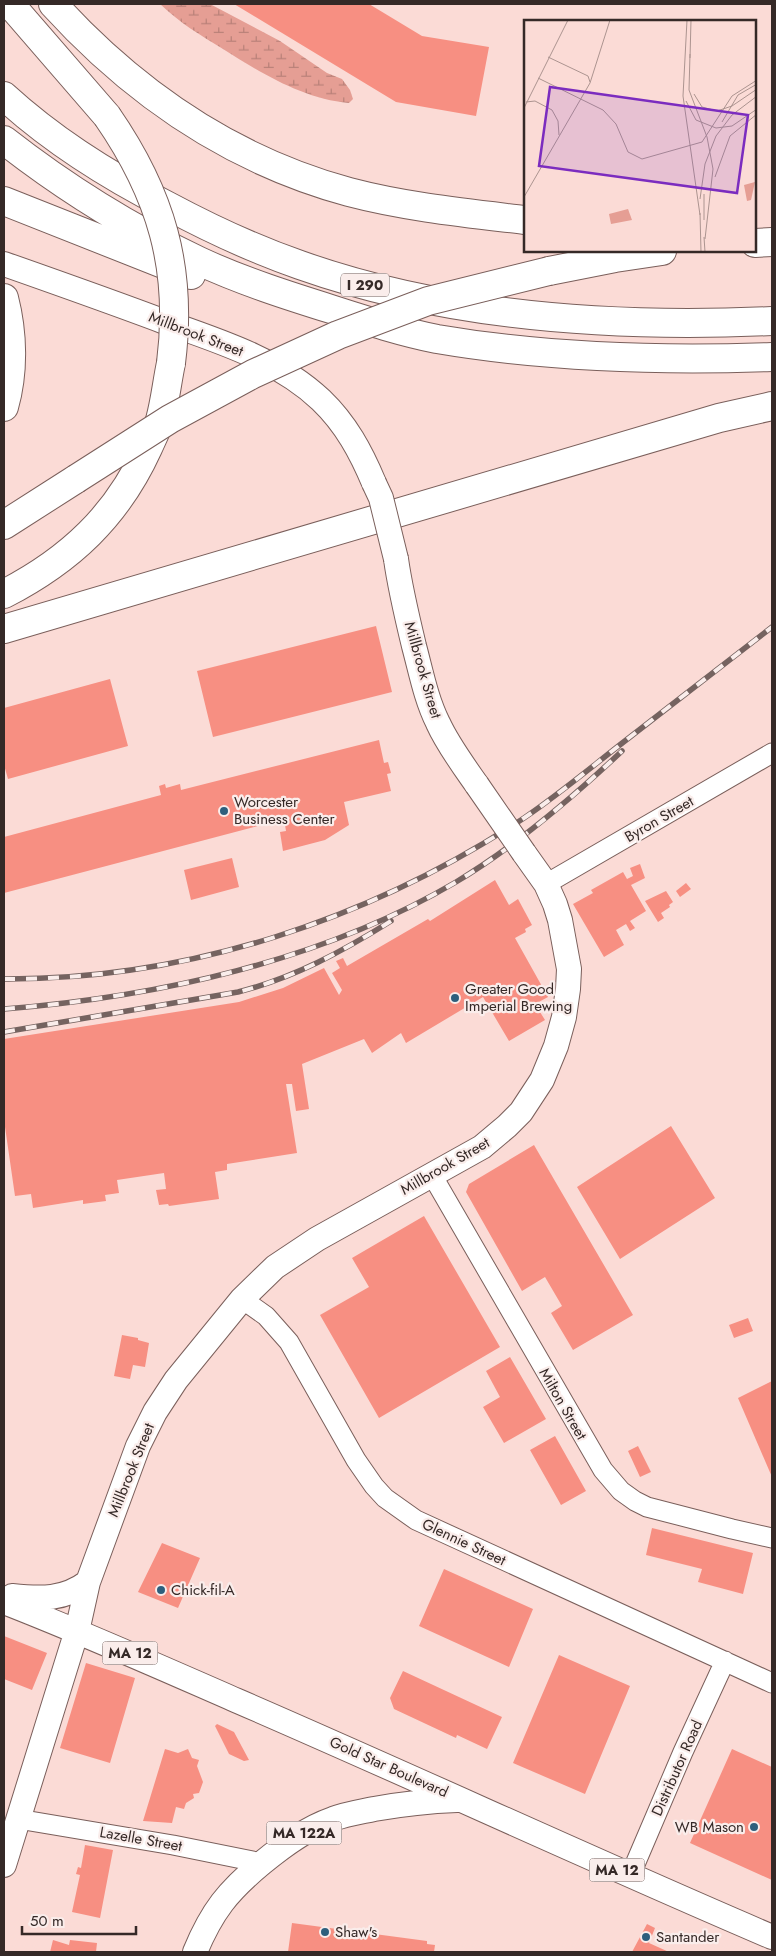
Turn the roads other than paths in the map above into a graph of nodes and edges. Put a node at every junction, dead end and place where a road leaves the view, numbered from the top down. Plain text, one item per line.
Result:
1 (10, 4) edge
2 (53, 4) edge
3 (4, 96) edge
4 (4, 140) edge
5 (4, 201) edge
6 (524, 220) edge
7 (772, 242) edge
8 (756, 243) edge
9 (655, 252) edge
10 (4, 264) edge
11 (4, 298) edge
12 (365, 320) junction
13 (772, 321) edge
14 (772, 357) edge
15 (772, 406) edge
16 (4, 407) edge
17 (4, 525) edge
18 (4, 594) edge
19 (4, 629) edge
20 (772, 753) edge
21 (546, 884) junction
22 (432, 1175) junction
23 (242, 1299) junction
24 (772, 1538) edge
25 (88, 1582) junction
26 (4, 1596) edge
27 (4, 1602) edge
28 (77, 1630) junction
29 (725, 1661) junction
30 (772, 1683) edge
31 (464, 1800) junction
32 (18, 1819) junction
33 (262, 1863) junction
34 (4, 1865) edge
35 (630, 1876) junction
36 (772, 1937) edge
37 (195, 1952) edge

1 - 18 highway, bridge
2 - 6 highway
3 - 13 highway, I 290
4 - 12 highway, I 290
5 - 12 highway
7 - 8 highway
9 - 17 highway, bridge
10 - 21 main road, Millbrook Street, bridge
11 - 16 highway
12 - 14 highway, I 290
15 - 19 highway
20 - 21 street, Byron Street
21 - 22 main road, Millbrook Street
22 - 23 main road, Millbrook Street
22 - 24 street, Milton Street
23 - 25 main road, Millbrook Street
23 - 29 street, Glennie Street
25 - 26 main road
25 - 28 main road, Millbrook Street
27 - 28 main road, Gold Star Boulevard / MA 12
28 - 31 main road, Gold Star Boulevard / MA 12
28 - 32 main road, Millbrook Street
29 - 30 street, Glennie Street
29 - 35 street, Distributor Road
31 - 33 main road, MA 122A
31 - 35 main road, Gold Star Boulevard / MA 12
32 - 33 street, Lazelle Street
32 - 34 main road, Millbrook Street
33 - 37 main road, MA 122A
35 - 36 main road, Gold Star Boulevard / MA 12

